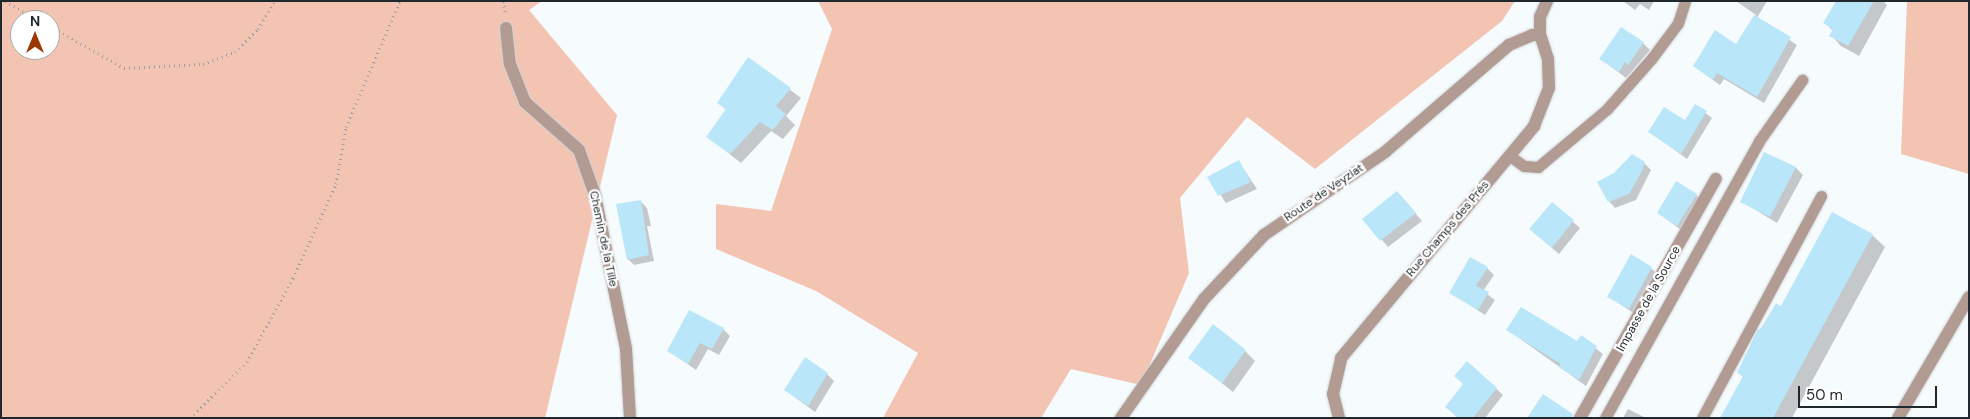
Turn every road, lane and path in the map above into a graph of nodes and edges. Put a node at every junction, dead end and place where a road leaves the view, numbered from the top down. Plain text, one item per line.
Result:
1 (5, 1) edge
2 (275, 1) edge
3 (400, 1) edge
4 (1547, 1) edge
5 (1685, 1) edge
6 (21, 10) edge
7 (506, 28) dead end
8 (60, 32) edge
9 (1540, 35) junction
10 (1802, 80) dead end
11 (1510, 156) junction
12 (1716, 179) dead end
13 (1821, 196) dead end
14 (1969, 297) edge
15 (190, 418) edge
16 (630, 418) edge
17 (1120, 418) edge
18 (1339, 418) edge
19 (1580, 418) edge
20 (1605, 418) edge
21 (1702, 418) edge
22 (1898, 418) edge

1 - 6 path
2 - 8 path
3 - 15 path
4 - 9 street
5 - 11 lane
7 - 16 street, Chemin de la Tille
9 - 11 street, Rue Champs des Prés
9 - 17 street, Route de Veyziat
10 - 20 lane
11 - 18 street, Rue Champs des Prés
12 - 19 street, Impasse de la Source
13 - 21 lane
14 - 22 street

